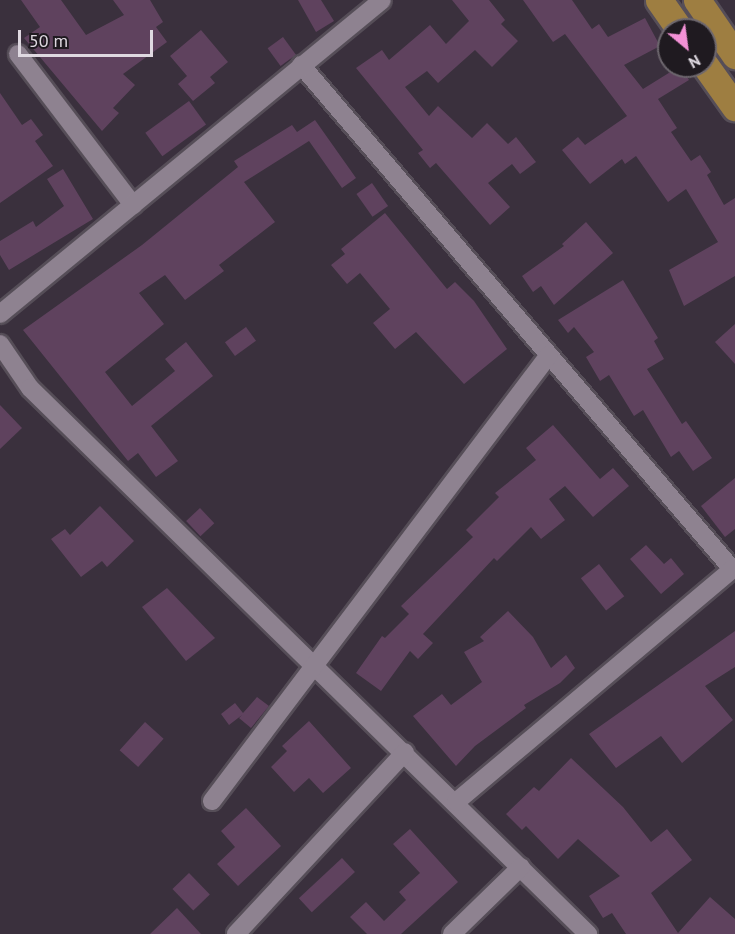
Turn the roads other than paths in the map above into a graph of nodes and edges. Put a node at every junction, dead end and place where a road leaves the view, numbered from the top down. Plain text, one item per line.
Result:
1 (382, 0) edge
2 (659, 0) edge
3 (697, 0) edge
4 (672, 18) edge
5 (18, 54) dead end
6 (735, 55) edge
7 (301, 65) junction
8 (714, 78) edge
9 (735, 107) edge
10 (133, 205) junction
11 (0, 314) edge
12 (0, 344) edge
13 (549, 355) junction
14 (734, 568) edge
15 (315, 664) junction
16 (405, 752) junction
17 (212, 801) dead end
18 (456, 802) junction
19 (521, 867) junction
20 (236, 934) edge
21 (452, 934) edge
22 (588, 934) edge

1 - 7 street
2 - 4 main road
3 - 6 main road
5 - 10 street
7 - 10 street
7 - 13 street
8 - 9 main road
10 - 11 street
12 - 15 street
13 - 14 street
13 - 15 street
14 - 18 street
15 - 16 street
15 - 17 street
16 - 18 street
16 - 20 street
18 - 19 street
19 - 21 street
19 - 22 street

